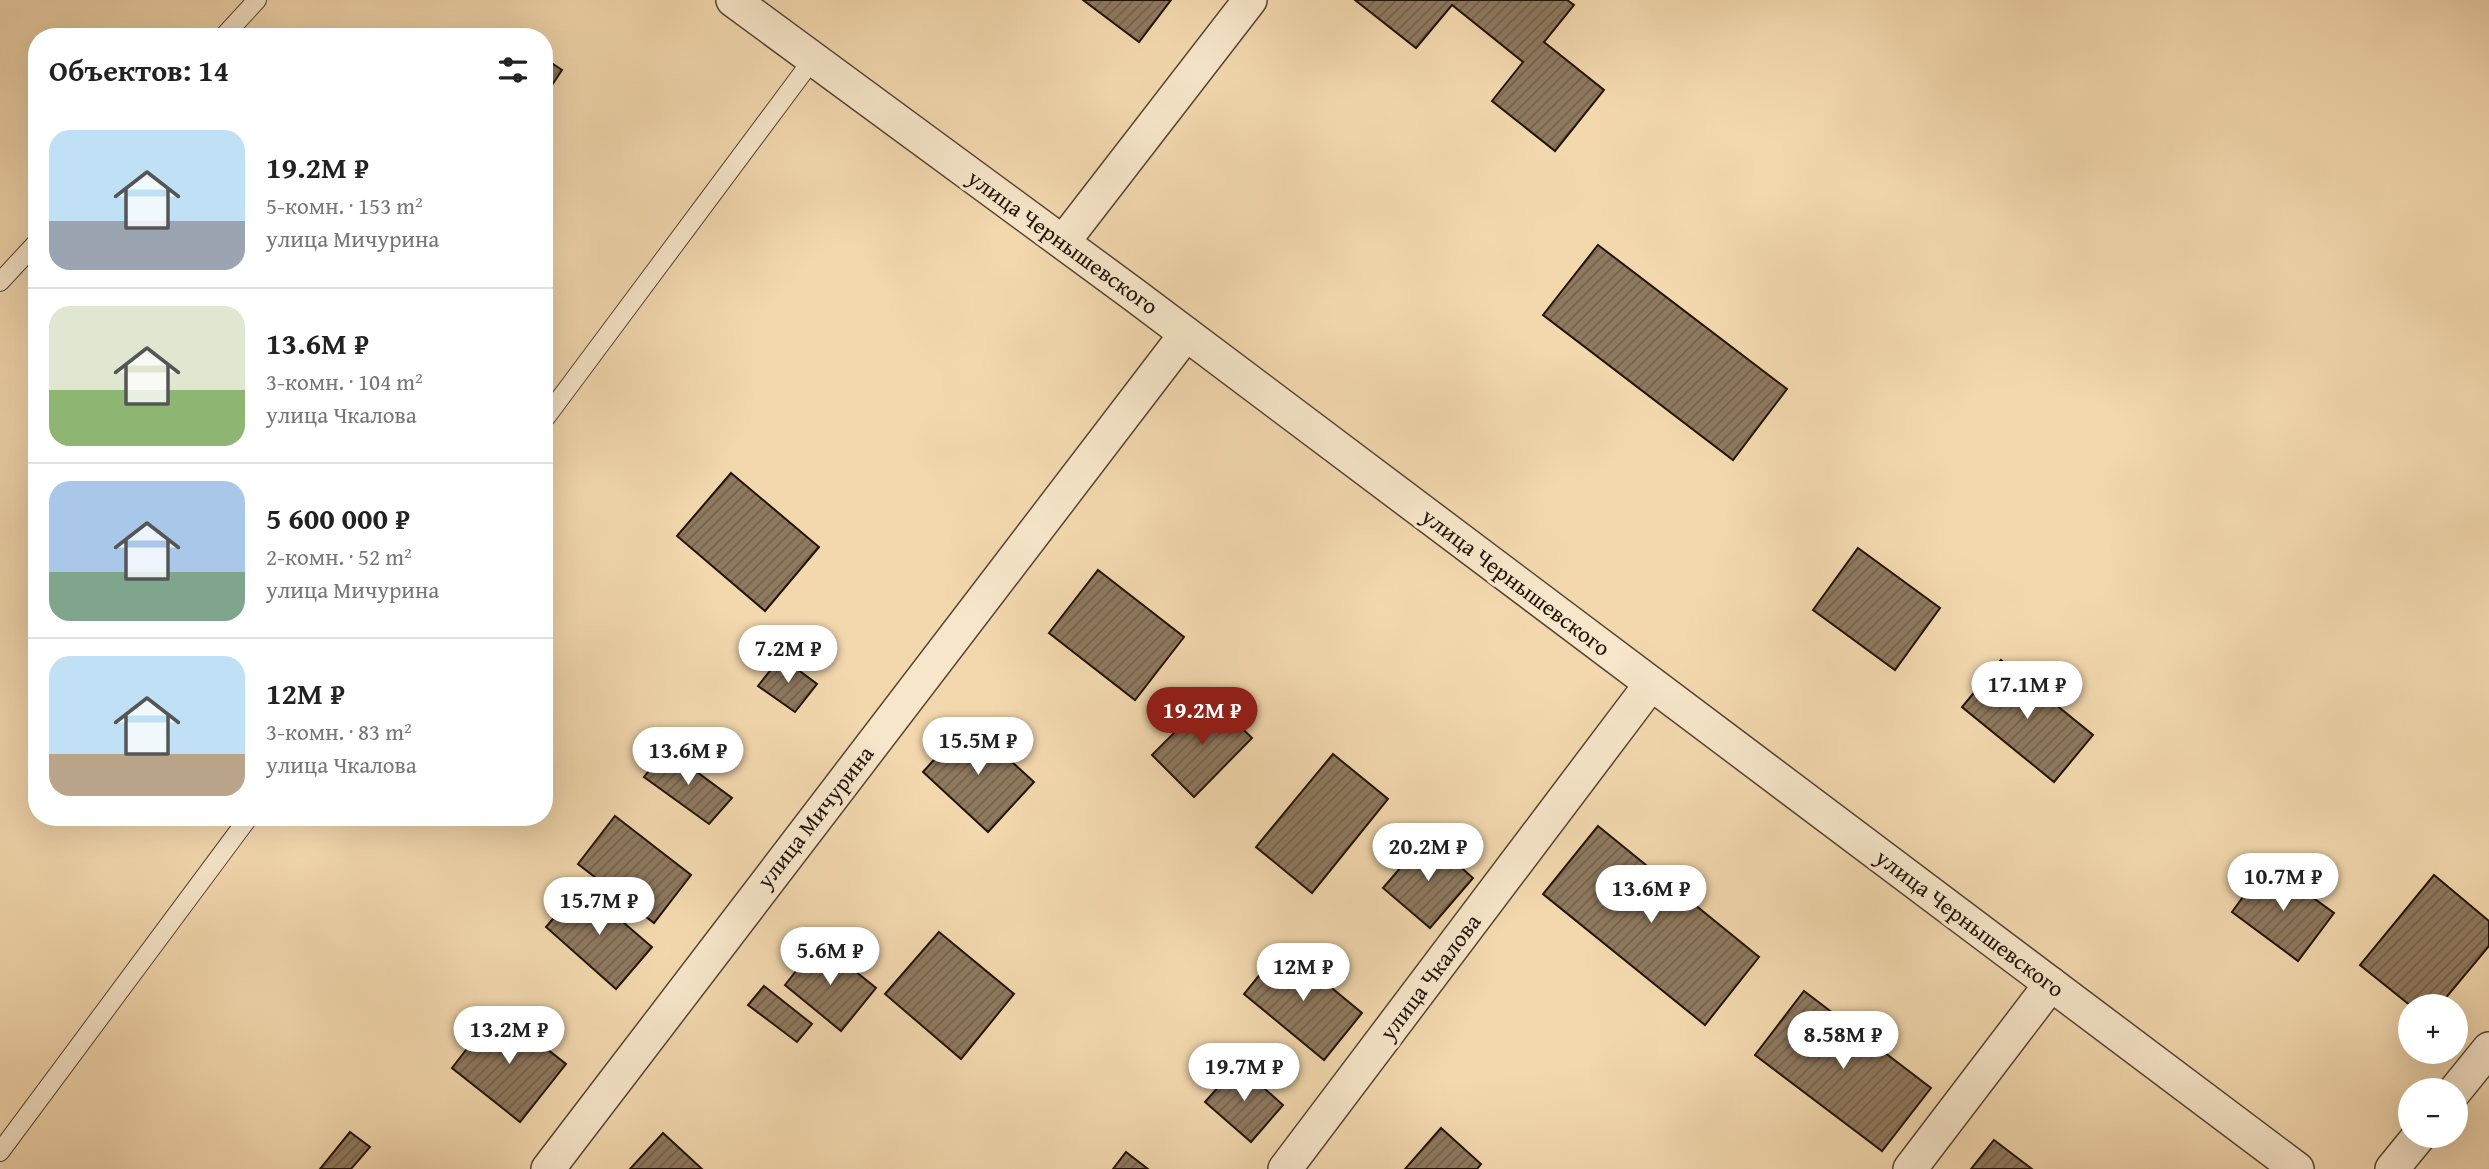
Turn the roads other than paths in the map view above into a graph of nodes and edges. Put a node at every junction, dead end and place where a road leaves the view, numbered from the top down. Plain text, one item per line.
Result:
1 (257, 0) edge
2 (733, 0) edge
3 (1250, 0) edge
4 (231, 28) edge
5 (813, 59) junction
6 (1063, 243) junction
7 (28, 252) edge
8 (0, 282) edge
9 (1186, 334) junction
10 (553, 408) edge
11 (1651, 684) junction
12 (242, 826) edge
13 (2051, 984) junction
14 (2489, 1049) edge
15 (2466, 1078) edge
16 (2409, 1148) edge
17 (0, 1152) edge
18 (548, 1169) edge
19 (1284, 1169) edge
20 (1910, 1169) edge
21 (2297, 1169) edge
22 (2392, 1169) edge

1 - 4 lane
2 - 5 street, улица Чернышевского
3 - 6 street
5 - 6 street, улица Чернышевского
5 - 10 lane
6 - 9 street, улица Чернышевского
7 - 8 lane
9 - 11 street, улица Чернышевского
9 - 18 street, улица Мичурина
11 - 13 street, улица Чернышевского
11 - 19 street, улица Чкалова
12 - 17 lane
13 - 20 street
13 - 21 street, улица Чернышевского
14 - 15 street
16 - 22 street

